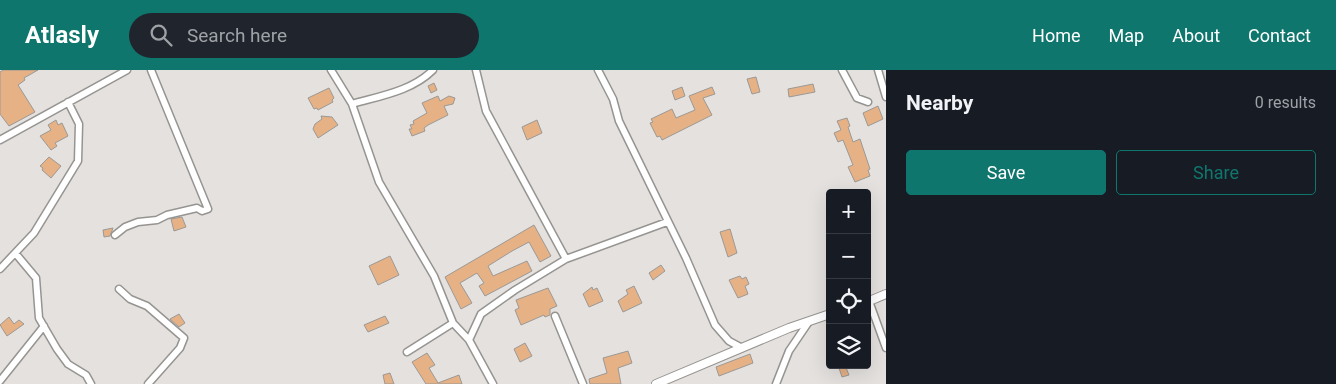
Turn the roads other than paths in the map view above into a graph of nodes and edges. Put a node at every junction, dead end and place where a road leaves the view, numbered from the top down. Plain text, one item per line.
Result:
1 (127, 70) edge
2 (151, 70) edge
3 (331, 70) edge
4 (433, 70) edge
5 (476, 70) edge
6 (598, 70) edge
7 (842, 70) edge
8 (878, 70) edge
9 (886, 97) edge
10 (68, 102) junction
11 (868, 102) dead end
12 (352, 104) junction
13 (0, 140) edge
14 (667, 222) junction
15 (115, 235) dead end
16 (16, 254) junction
17 (566, 259) junction
18 (0, 269) edge
19 (119, 290) dead end
20 (886, 294) edge
21 (871, 301) edge
22 (871, 310) edge
23 (555, 316) dead end
24 (826, 316) edge
25 (453, 323) junction
26 (808, 323) junction
27 (44, 326) junction
28 (469, 340) junction
29 (729, 341) junction
30 (742, 348) junction
31 (886, 348) edge
32 (407, 352) dead end
33 (729, 352) junction
34 (0, 381) edge
35 (91, 384) edge
36 (148, 384) edge
37 (493, 384) edge
38 (583, 384) edge
39 (656, 384) edge
40 (776, 384) edge

1 - 10 street
2 - 15 street
3 - 12 street
4 - 12 street
5 - 17 street
6 - 14 street
7 - 11 street
8 - 9 street
10 - 13 street
10 - 16 street
12 - 25 street
14 - 17 street
14 - 29 street
16 - 18 street
16 - 27 street
17 - 28 street
19 - 36 street
20 - 21 street
22 - 31 street
23 - 38 street
24 - 26 street
25 - 28 street
25 - 32 street
26 - 30 street
26 - 40 street
27 - 34 street
27 - 35 street
28 - 37 street
29 - 30 street
29 - 33 street
30 - 33 street
33 - 39 street

